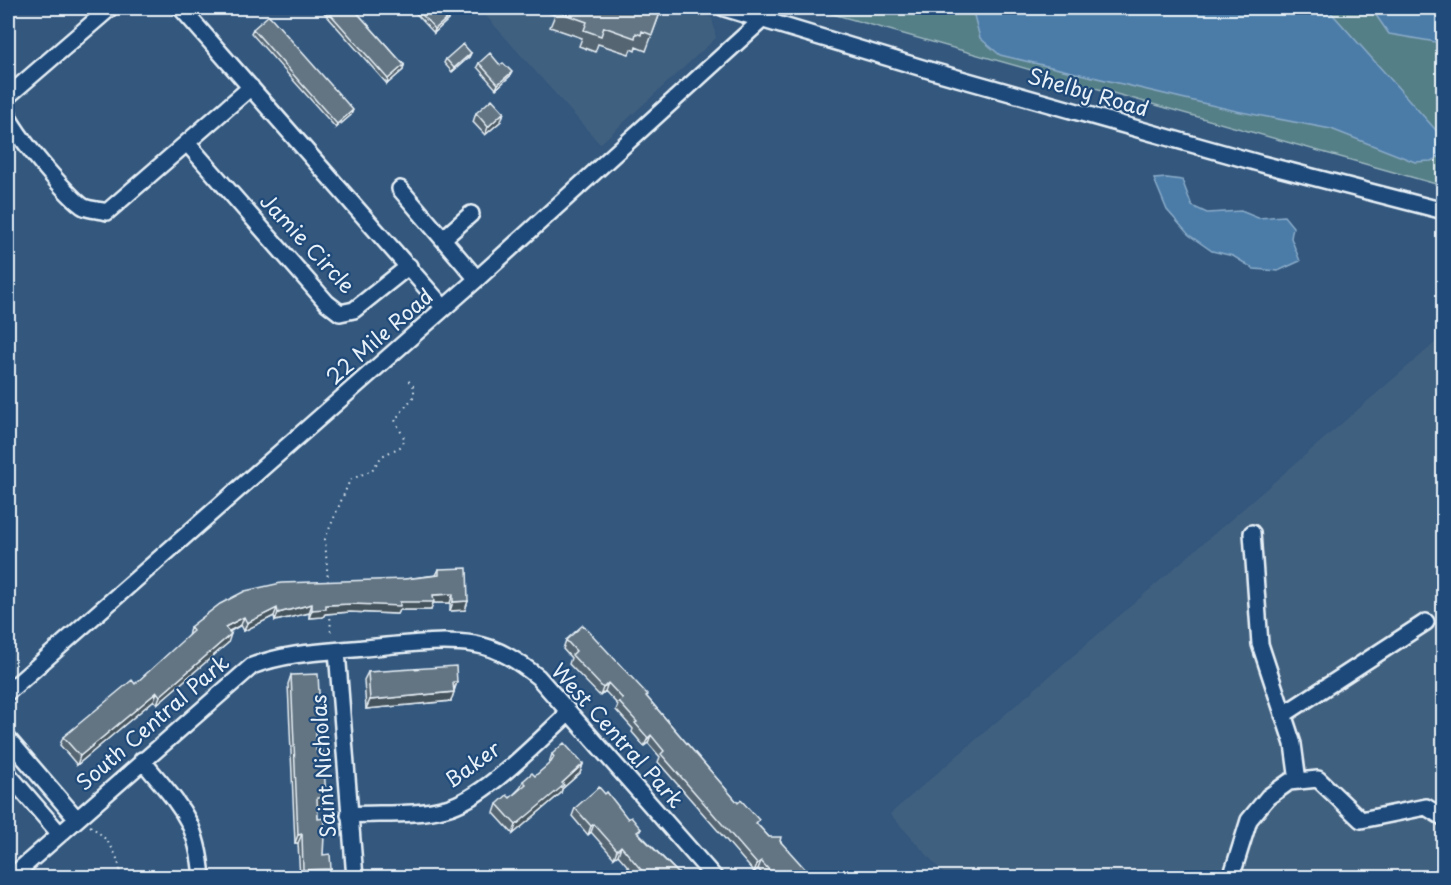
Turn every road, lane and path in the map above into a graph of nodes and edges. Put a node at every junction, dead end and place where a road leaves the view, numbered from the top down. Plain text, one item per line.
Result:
1 (110, 8) edge
2 (181, 8) edge
3 (724, 8) edge
4 (775, 8) edge
5 (761, 20) junction
6 (251, 87) junction
7 (8, 96) edge
8 (8, 114) edge
9 (187, 143) junction
10 (400, 189) dead end
11 (1443, 210) edge
12 (471, 214) dead end
13 (444, 238) junction
14 (409, 266) junction
15 (477, 279) junction
16 (444, 308) junction
17 (407, 379) dead end
18 (1252, 533) dead end
19 (328, 591) edge
20 (330, 612) edge
21 (1426, 622) dead end
22 (331, 632) dead end
23 (474, 644) joint
24 (337, 651) junction
25 (8, 692) edge
26 (569, 713) junction
27 (1284, 715) junction
28 (8, 740) edge
29 (142, 760) junction
30 (8, 774) edge
31 (1298, 781) junction
32 (349, 815) junction
33 (76, 818) junction
34 (1443, 818) edge
35 (59, 833) junction
36 (10, 878) edge
37 (121, 878) edge
38 (202, 878) edge
39 (355, 878) edge
40 (715, 878) edge
41 (1231, 878) edge

1 - 7 street
2 - 6 street
3 - 5 street, Shelby Road
4 - 5 street, 22 Mile Road
5 - 11 street, Shelby Road
5 - 15 street, 22 Mile Road
6 - 9 street
6 - 14 street
8 - 9 street
9 - 14 street, Jamie Circle
10 - 13 street
12 - 13 street
13 - 15 street
14 - 16 street
15 - 16 street, 22 Mile Road
16 - 25 street, 22 Mile Road
17 - 19 path
18 - 27 street
20 - 22 path
21 - 27 street
23 - 24 street, South Central Park
23 - 26 street, West Central Park
24 - 29 street, South Central Park
24 - 32 street, Saint Nicholas
26 - 32 street, Baker
26 - 40 street, West Central Park
27 - 31 street
28 - 33 street, South Central Park
29 - 33 street, South Central Park
29 - 38 street
30 - 35 street
31 - 34 street
31 - 41 street
32 - 39 street, Saint Nicholas
33 - 35 street, South Central Park
33 - 37 path
35 - 36 street, South Central Park

